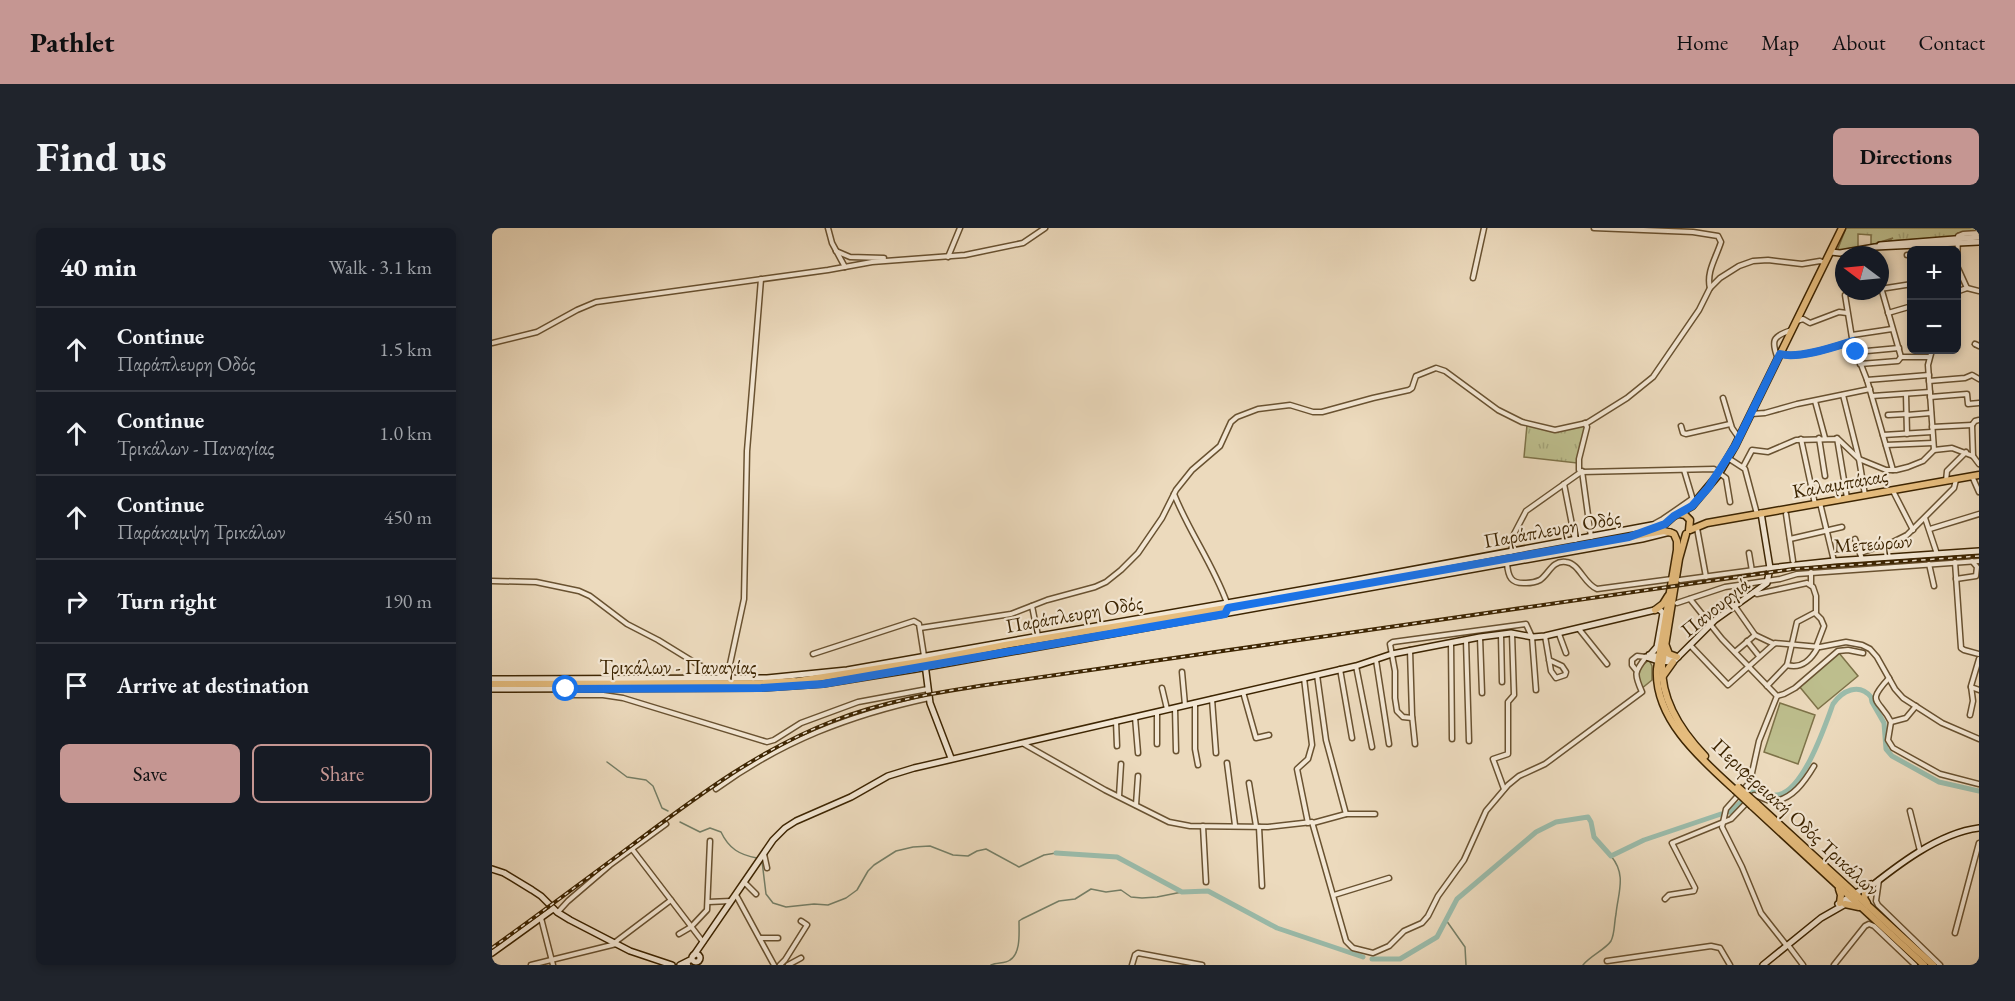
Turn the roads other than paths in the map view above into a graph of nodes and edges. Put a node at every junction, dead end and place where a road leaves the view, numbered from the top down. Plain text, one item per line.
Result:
1 (828, 228) edge
2 (960, 228) edge
3 (1045, 228) edge
4 (1484, 228) edge
5 (1594, 228) edge
6 (1841, 230) edge
7 (1979, 237) edge
8 (1957, 241) junction
9 (1946, 242) junction
10 (954, 244) junction
11 (1888, 246) edge
12 (1942, 246) edge
13 (1957, 246) edge
14 (836, 251) junction
15 (1831, 252) junction
16 (1835, 253) edge
17 (957, 256) junction
18 (948, 257) junction
19 (888, 260) junction
20 (1825, 263) junction
21 (845, 267) junction
22 (1473, 278) dead end
23 (1961, 278) edge
24 (761, 279) junction
25 (1907, 284) edge
26 (1889, 286) edge
27 (1710, 288) junction
28 (1967, 288) junction
29 (1961, 290) edge
30 (1979, 291) edge
31 (1846, 300) edge
32 (1883, 300) edge
33 (1907, 307) edge
34 (1848, 313) junction
35 (1887, 314) junction
36 (1797, 321) junction
37 (1892, 329) junction
38 (1792, 330) junction
39 (1852, 335) junction
40 (1853, 341) junction
41 (492, 343) edge
42 (1899, 348) junction
43 (1856, 352) junction
44 (1930, 354) edge
45 (1779, 356) junction
46 (1900, 357) junction
47 (1929, 357) junction
48 (1860, 364) junction
49 (1929, 378) junction
50 (1867, 380) junction
51 (1979, 380) edge
52 (1870, 389) junction
53 (1906, 394) junction
54 (1930, 394) junction
55 (1843, 395) junction
56 (1872, 396) junction
57 (1723, 398) dead end
58 (1815, 401) junction
59 (1979, 403) edge
60 (1931, 413) junction
61 (1751, 414) junction
62 (1907, 415) junction
63 (1888, 416) dead end
64 (1979, 420) edge
65 (1587, 424) junction
66 (1730, 424) junction
67 (1972, 425) junction
68 (1681, 426) dead end
69 (1932, 430) junction
70 (1907, 434) junction
71 (1882, 435) junction
72 (1739, 438) junction
73 (1819, 438) junction
74 (1825, 438) junction
75 (1837, 438) junction
76 (1801, 439) junction
77 (1933, 443) junction
78 (1886, 445) junction
79 (1934, 450) junction
80 (1966, 452) junction
81 (1976, 456) edge
82 (1728, 458) junction
83 (1860, 459) junction
84 (1979, 465) edge
85 (1743, 467) junction
86 (1684, 470) junction
87 (1581, 471) junction
88 (1893, 471) junction
89 (1719, 474) junction
90 (1825, 476) dead end
91 (1976, 476) edge
92 (1956, 479) junction
93 (1946, 481) junction
94 (1564, 484) junction
95 (1893, 491) junction
96 (1979, 492) edge
97 (1173, 494) junction
98 (1865, 495) junction
99 (1848, 498) junction
100 (1693, 502) junction
101 (1730, 502) dead end
102 (1817, 503) junction
103 (1679, 514) junction
104 (1759, 514) junction
105 (1786, 514) dead end
106 (1979, 516) edge
107 (1925, 518) junction
108 (1689, 519) junction
109 (1670, 520) junction
110 (1707, 523) junction
111 (1652, 527) junction
112 (1697, 527) junction
113 (1842, 527) dead end
114 (1930, 529) junction
115 (1826, 530) junction
116 (1913, 530) junction
117 (1688, 532) junction
118 (1672, 533) junction
119 (1592, 537) junction
120 (1629, 537) junction
121 (1790, 539) junction
122 (1855, 539) dead end
123 (1575, 540) junction
124 (1979, 551) edge
125 (1511, 552) junction
126 (1749, 553) dead end
127 (1937, 554) junction
128 (1861, 556) junction
129 (1793, 561) dead end
130 (1834, 561) junction
131 (1972, 561) junction
132 (1979, 561) edge
133 (1955, 562) junction
134 (1508, 563) junction
135 (1929, 564) junction
136 (1770, 568) junction
137 (1752, 571) junction
138 (1810, 572) junction
139 (1706, 577) junction
140 (1380, 579) junction
141 (1672, 579) junction
142 (1780, 579) junction
143 (1956, 579) junction
144 (1680, 580) dead end
145 (1769, 580) junction
146 (492, 582) edge
147 (1741, 584) junction
148 (1811, 585) junction
149 (1934, 586) dead end
150 (1783, 588) junction
151 (1754, 592) junction
152 (1670, 593) junction
153 (1746, 597) junction
154 (1690, 599) junction
155 (1677, 603) dead end
156 (1734, 605) junction
157 (1032, 606) junction
158 (1227, 608) junction
159 (1655, 609) junction
160 (1815, 613) junction
161 (1196, 616) junction
162 (1710, 625) junction
163 (920, 628) junction
164 (1579, 629) junction
165 (1452, 633) junction
166 (1512, 633) junction
167 (1501, 634) junction
168 (1559, 634) junction
169 (1755, 635) junction
170 (1038, 636) junction
171 (1545, 636) junction
172 (1532, 637) junction
173 (1480, 638) junction
174 (1466, 640) junction
175 (1747, 641) junction
176 (1452, 642) junction
177 (1774, 644) junction
178 (1690, 645) junction
179 (1791, 645) junction
180 (1666, 646) junction
181 (1817, 647) junction
182 (1410, 650) junction
183 (1735, 652) junction
184 (1566, 653) dead end
185 (813, 654) dead end
186 (1392, 654) junction
187 (1863, 654) dead end
188 (1979, 654) edge
189 (1759, 656) junction
190 (1677, 658) junction
191 (1656, 659) junction
192 (1979, 659) edge
193 (1376, 660) junction
194 (1549, 660) junction
195 (925, 662) junction
196 (1607, 664) dead end
197 (1787, 665) junction
198 (1356, 666) junction
199 (1748, 666) junction
200 (1340, 669) junction
201 (1636, 670) junction
202 (1182, 672) dead end
203 (1317, 675) junction
204 (1663, 677) junction
205 (727, 678) junction
206 (1304, 678) junction
207 (1889, 678) junction
208 (492, 679) edge
209 (1502, 682) dead end
210 (492, 684) edge
211 (1767, 686) junction
212 (1971, 687) junction
213 (1162, 688) dead end
214 (492, 689) edge
215 (570, 689) junction
216 (928, 689) junction
217 (1536, 690) dead end
218 (1979, 690) edge
219 (1243, 692) junction
220 (1482, 693) dead end
221 (1777, 696) junction
222 (929, 698) junction
223 (1212, 699) junction
224 (1195, 703) junction
225 (1185, 705) junction
226 (1916, 706) junction
227 (1175, 707) junction
228 (1167, 709) junction
229 (1157, 712) junction
230 (1970, 715) dead end
231 (1135, 716) junction
232 (1412, 718) junction
233 (1116, 721) junction
234 (1891, 722) junction
235 (1269, 735) dead end
236 (1352, 738) dead end
237 (1452, 739) dead end
238 (1979, 739) edge
239 (1469, 741) dead end
240 (1024, 743) junction
241 (1157, 744) dead end
242 (1389, 744) dead end
243 (1415, 744) dead end
244 (1117, 746) dead end
245 (1372, 747) dead end
246 (1176, 751) dead end
247 (1138, 753) dead end
248 (1216, 753) dead end
249 (951, 758) junction
250 (1227, 763) dead end
251 (1121, 764) dead end
252 (1198, 765) dead end
253 (1814, 766) dead end
254 (1138, 776) dead end
255 (1249, 783) dead end
256 (1979, 784) edge
257 (716, 789) dead end
258 (1504, 789) junction
259 (1737, 789) junction
260 (1119, 796) junction
261 (1136, 806) junction
262 (1910, 811) dead end
263 (1346, 814) junction
264 (1375, 814) dead end
265 (1722, 820) junction
266 (1311, 823) junction
267 (666, 824) dead end
268 (1235, 825) junction
269 (1203, 826) junction
270 (1257, 827) junction
271 (1979, 828) edge
272 (710, 841) dead end
273 (1979, 843) edge
274 (632, 849) junction
275 (1920, 852) junction
276 (764, 854) junction
277 (767, 868) dead end
278 (492, 869) edge
279 (1389, 878) dead end
280 (1879, 880) junction
281 (1838, 881) junction
282 (744, 882) junction
283 (1206, 882) dead end
284 (1262, 886) dead end
285 (736, 894) junction
286 (756, 894) dead end
287 (1857, 894) junction
288 (1334, 895) junction
289 (1665, 898) dead end
290 (670, 900) junction
291 (731, 900) junction
292 (708, 902) junction
293 (1843, 904) junction
294 (555, 911) junction
295 (1873, 915) junction
296 (540, 918) junction
297 (801, 921) dead end
298 (691, 927) junction
299 (1955, 933) dead end
300 (679, 934) dead end
301 (760, 938) junction
302 (778, 938) dead end
303 (702, 943) junction
304 (615, 944) junction
305 (1787, 946) junction
306 (492, 954) edge
307 (801, 958) dead end
308 (692, 961) edge
309 (1607, 961) dead end
310 (552, 962) edge
311 (1187, 964) edge
312 (531, 965) edge
313 (672, 965) edge
314 (774, 965) edge
315 (782, 965) edge
316 (788, 965) edge
317 (1132, 965) edge
318 (1202, 965) edge
319 (1730, 965) edge
320 (1763, 965) edge
321 (1803, 965) edge
322 (1834, 965) edge
323 (1916, 965) edge
324 (1924, 965) edge
325 (1932, 965) edge
326 (1940, 965) edge

1 - 14 street
2 - 10 street
3 - 17 street
4 - 22 street
5 - 27 street
6 - 15 main road
7 - 8 street
8 - 9 street
8 - 13 street
9 - 11 street
9 - 12 street
10 - 17 street
10 - 18 street
14 - 19 street
14 - 21 street
15 - 16 street
15 - 20 main road
17 - 18 street
18 - 19 street
19 - 21 street
20 - 27 street
20 - 36 main road
21 - 24 street
23 - 28 street
24 - 41 street
24 - 205 street
25 - 26 street
27 - 65 street
28 - 29 street
28 - 30 street
31 - 34 street
32 - 35 street
33 - 35 street
34 - 36 street
34 - 39 street
35 - 37 street
36 - 38 main road
37 - 39 street
37 - 42 street
38 - 45 main road
38 - 45 street
39 - 40 street
40 - 43 street
40 - 45 street
42 - 43 street
42 - 46 street
43 - 48 street
44 - 47 street
45 - 61 main road
46 - 47 street
46 - 48 street
47 - 49 street
48 - 50 street
49 - 50 street
49 - 51 street
49 - 54 street
50 - 52 street
52 - 55 street
52 - 56 street
53 - 54 street
53 - 56 street
53 - 62 street
54 - 59 street
54 - 60 street
55 - 58 street
55 - 83 street
56 - 71 street
57 - 66 street
58 - 61 street
58 - 74 street
60 - 62 street
60 - 69 street
61 - 72 main road
62 - 63 street
62 - 70 street
64 - 67 street
65 - 87 street
65 - 97 street
66 - 68 street
66 - 72 street
67 - 69 street
67 - 81 street
69 - 70 street
69 - 77 street
70 - 71 street
71 - 78 street
72 - 82 main road
73 - 74 street
73 - 76 street
73 - 90 street
74 - 75 street
75 - 83 street
75 - 99 street
76 - 85 street
76 - 102 street
77 - 78 street
77 - 79 street
78 - 88 street
79 - 80 street
79 - 88 street
80 - 81 street
80 - 93 street
81 - 84 street
82 - 85 street
82 - 89 main road
83 - 88 street
83 - 98 street
85 - 104 street
86 - 87 street
86 - 89 street
86 - 100 street
87 - 94 street
87 - 119 street
89 - 100 main road
89 - 101 street
91 - 92 main road, Καλαμπάκας
91 - 96 street
92 - 93 main road, Καλαμπάκας
92 - 107 street
93 - 95 main road, Καλαμπάκας
94 - 123 street
94 - 125 street
95 - 98 main road, Καλαμπάκας
95 - 116 street
97 - 157 street
97 - 158 street
98 - 99 main road, Καλαμπάκας
99 - 102 main road, Καλαμπάκας
100 - 103 main road
100 - 108 main road
100 - 111 street
102 - 104 main road, Καλαμπάκας
102 - 115 street
103 - 108 main road
103 - 109 main road
104 - 110 main road, Καλαμπάκας
104 - 136 street
105 - 121 street
106 - 114 street
107 - 114 street
107 - 116 street
108 - 110 main road, Καλαμπάκας
108 - 117 main road
109 - 111 main road, Τρικάλων - Παναγίας
109 - 118 main road
110 - 112 main road, Καλαμπάκας
111 - 119 street, Παράπλευρη Οδός
111 - 120 main road, Τρικάλων - Παναγίας
112 - 117 main road, Καλαμπάκας
112 - 139 street
113 - 115 street
114 - 127 street
115 - 121 street
115 - 130 street
116 - 128 street
117 - 118 main road
117 - 180 main road, Περιφερειακή Οδός Τρικάλων
118 - 120 main road, Τρικάλων - Παναγίας
118 - 134 street, Παράπλευρη Οδός
118 - 141 main road, Περιφερειακή Οδός Τρικάλων
119 - 123 street, Παράπλευρη Οδός
120 - 140 main road, Τρικάλων - Παναγίας
121 - 129 street
122 - 128 street
123 - 125 street, Παράπλευρη Οδός
124 - 127 street, Μετεώρων
125 - 140 street, Παράπλευρη Οδός
126 - 137 street
127 - 128 street, Μετεώρων
128 - 130 street, Μετεώρων
130 - 136 street, Μετεώρων
131 - 132 street
131 - 133 street
131 - 143 street
133 - 135 street
133 - 143 street
134 - 141 street
134 - 158 street, Παράπλευρη Οδός
135 - 138 street
135 - 149 street
136 - 137 street
136 - 145 street
137 - 139 street
138 - 142 street
138 - 148 street
139 - 144 street
140 - 158 main road, Τρικάλων - Παναγίας
141 - 152 main road, Περιφερειακή Οδός Τρικάλων
142 - 145 street
142 - 150 street
143 - 188 street
145 - 147 street
145 - 151 street, Πανουργιά
146 - 205 street
147 - 153 street
147 - 154 street
148 - 150 street
148 - 160 street
150 - 151 street
151 - 153 street, Πανουργιά
152 - 159 main road
152 - 191 main road, Περιφερειακή Οδός Τρικάλων
153 - 156 street, Πανουργιά
154 - 155 street
154 - 162 street
156 - 162 street, Πανουργιά
156 - 169 street
157 - 163 street
157 - 170 street
158 - 161 main road, Τρικάλων - Παναγίας
158 - 170 street, Παράπλευρη Οδός
159 - 164 street
159 - 191 street
160 - 179 street
160 - 181 street
161 - 195 street, Παράπλευρη Οδός
161 - 195 main road, Τρικάλων - Παναγίας
162 - 178 street, Πανουργιά
162 - 183 street
163 - 185 street
163 - 195 street
164 - 168 street
164 - 196 street
165 - 172 street
165 - 176 street
165 - 186 street
166 - 167 street
166 - 172 street
166 - 258 street
167 - 173 street
167 - 209 street
168 - 171 street
168 - 184 street
169 - 175 street
169 - 177 street
170 - 195 street, Παράπλευρη Οδός
171 - 172 street
171 - 194 street
172 - 217 street
173 - 174 street
173 - 220 street
174 - 176 street
174 - 239 street
175 - 183 street
175 - 189 street
176 - 182 street
176 - 237 street
177 - 179 street
177 - 189 street
178 - 190 street, Πανουργιά
178 - 199 street
179 - 181 street
179 - 197 street
180 - 190 main road
180 - 191 main road, Περιφερειακή Οδός Τρικάλων
181 - 197 street
181 - 207 street
182 - 186 street
182 - 232 street
183 - 199 street
186 - 193 street
186 - 232 street
187 - 221 street
189 - 199 street
190 - 191 street
190 - 204 main road
191 - 201 street
191 - 201 street
191 - 204 main road, Περιφερειακή Οδός Τρικάλων
191 - 259 main road, Περιφερειακή Οδός Τρικάλων
192 - 212 street
193 - 198 street
193 - 242 street
194 - 194 street
195 - 205 street, Παράπλευρη Οδός
195 - 210 main road, Τρικάλων - Παναγίας
195 - 215 street, Παράπλευρη Οδός
195 - 216 street
197 - 211 street
198 - 200 street
198 - 245 street
199 - 211 street
200 - 203 street
200 - 236 street
201 - 258 street
202 - 225 street
203 - 206 street
203 - 263 street
204 - 259 main road, Περιφερειακή Οδός Τρικάλων
205 - 208 street, Παράπλευρη Οδός
206 - 219 street
206 - 266 street
207 - 226 street
207 - 234 street
211 - 221 street
212 - 218 street
212 - 230 street
213 - 228 street
214 - 215 street, Παράπλευρη Οδός
215 - 216 street
216 - 222 street
219 - 223 street
219 - 235 street
221 - 265 street
222 - 249 street
222 - 257 street
223 - 224 street
223 - 248 street
224 - 225 street
224 - 252 street
225 - 227 street
226 - 234 street
226 - 238 street
227 - 228 street
227 - 246 street
228 - 229 street
229 - 231 street
229 - 241 street
231 - 233 street
231 - 247 street
232 - 243 street
233 - 240 street
233 - 244 street
234 - 256 street
240 - 249 street
240 - 260 street
249 - 276 street
250 - 268 street
251 - 260 street
253 - 265 street
254 - 261 street
255 - 270 street
258 - 288 street
259 - 281 main road, Περιφερειακή Οδός Τρικάλων, bridge
260 - 261 street
261 - 269 street
262 - 275 street
263 - 264 street
263 - 266 street
265 - 289 street
265 - 305 street
266 - 270 street
266 - 288 street
267 - 274 street
268 - 269 street
268 - 270 street
269 - 283 street
270 - 284 street
271 - 275 street
272 - 292 street
273 - 299 street
274 - 290 street
274 - 294 street
275 - 280 street
276 - 277 street
276 - 282 street
278 - 294 street
279 - 288 street
280 - 287 street
280 - 326 street
281 - 287 main road, Περιφερειακή Οδός Τρικάλων
281 - 293 main road
282 - 285 street
282 - 286 street
285 - 291 street
285 - 301 street
287 - 293 street
287 - 295 main road, Περιφερειακή Οδός Τρικάλων
290 - 298 street
290 - 304 street
291 - 292 street
291 - 303 street
292 - 298 street
293 - 295 main road
293 - 305 street
294 - 296 street
294 - 304 street
295 - 324 main road, Περιφερειακή Οδός Τρικάλων
295 - 325 main road, Περιφερειακή Οδός Τρικάλων
296 - 306 street
296 - 310 street
297 - 315 street
298 - 300 street
298 - 303 street
301 - 302 street
301 - 314 street
303 - 308 street
304 - 310 street
304 - 313 street
305 - 320 street
305 - 321 street
307 - 316 street
309 - 319 street
310 - 312 street
311 - 317 street
311 - 318 street
322 - 323 street

